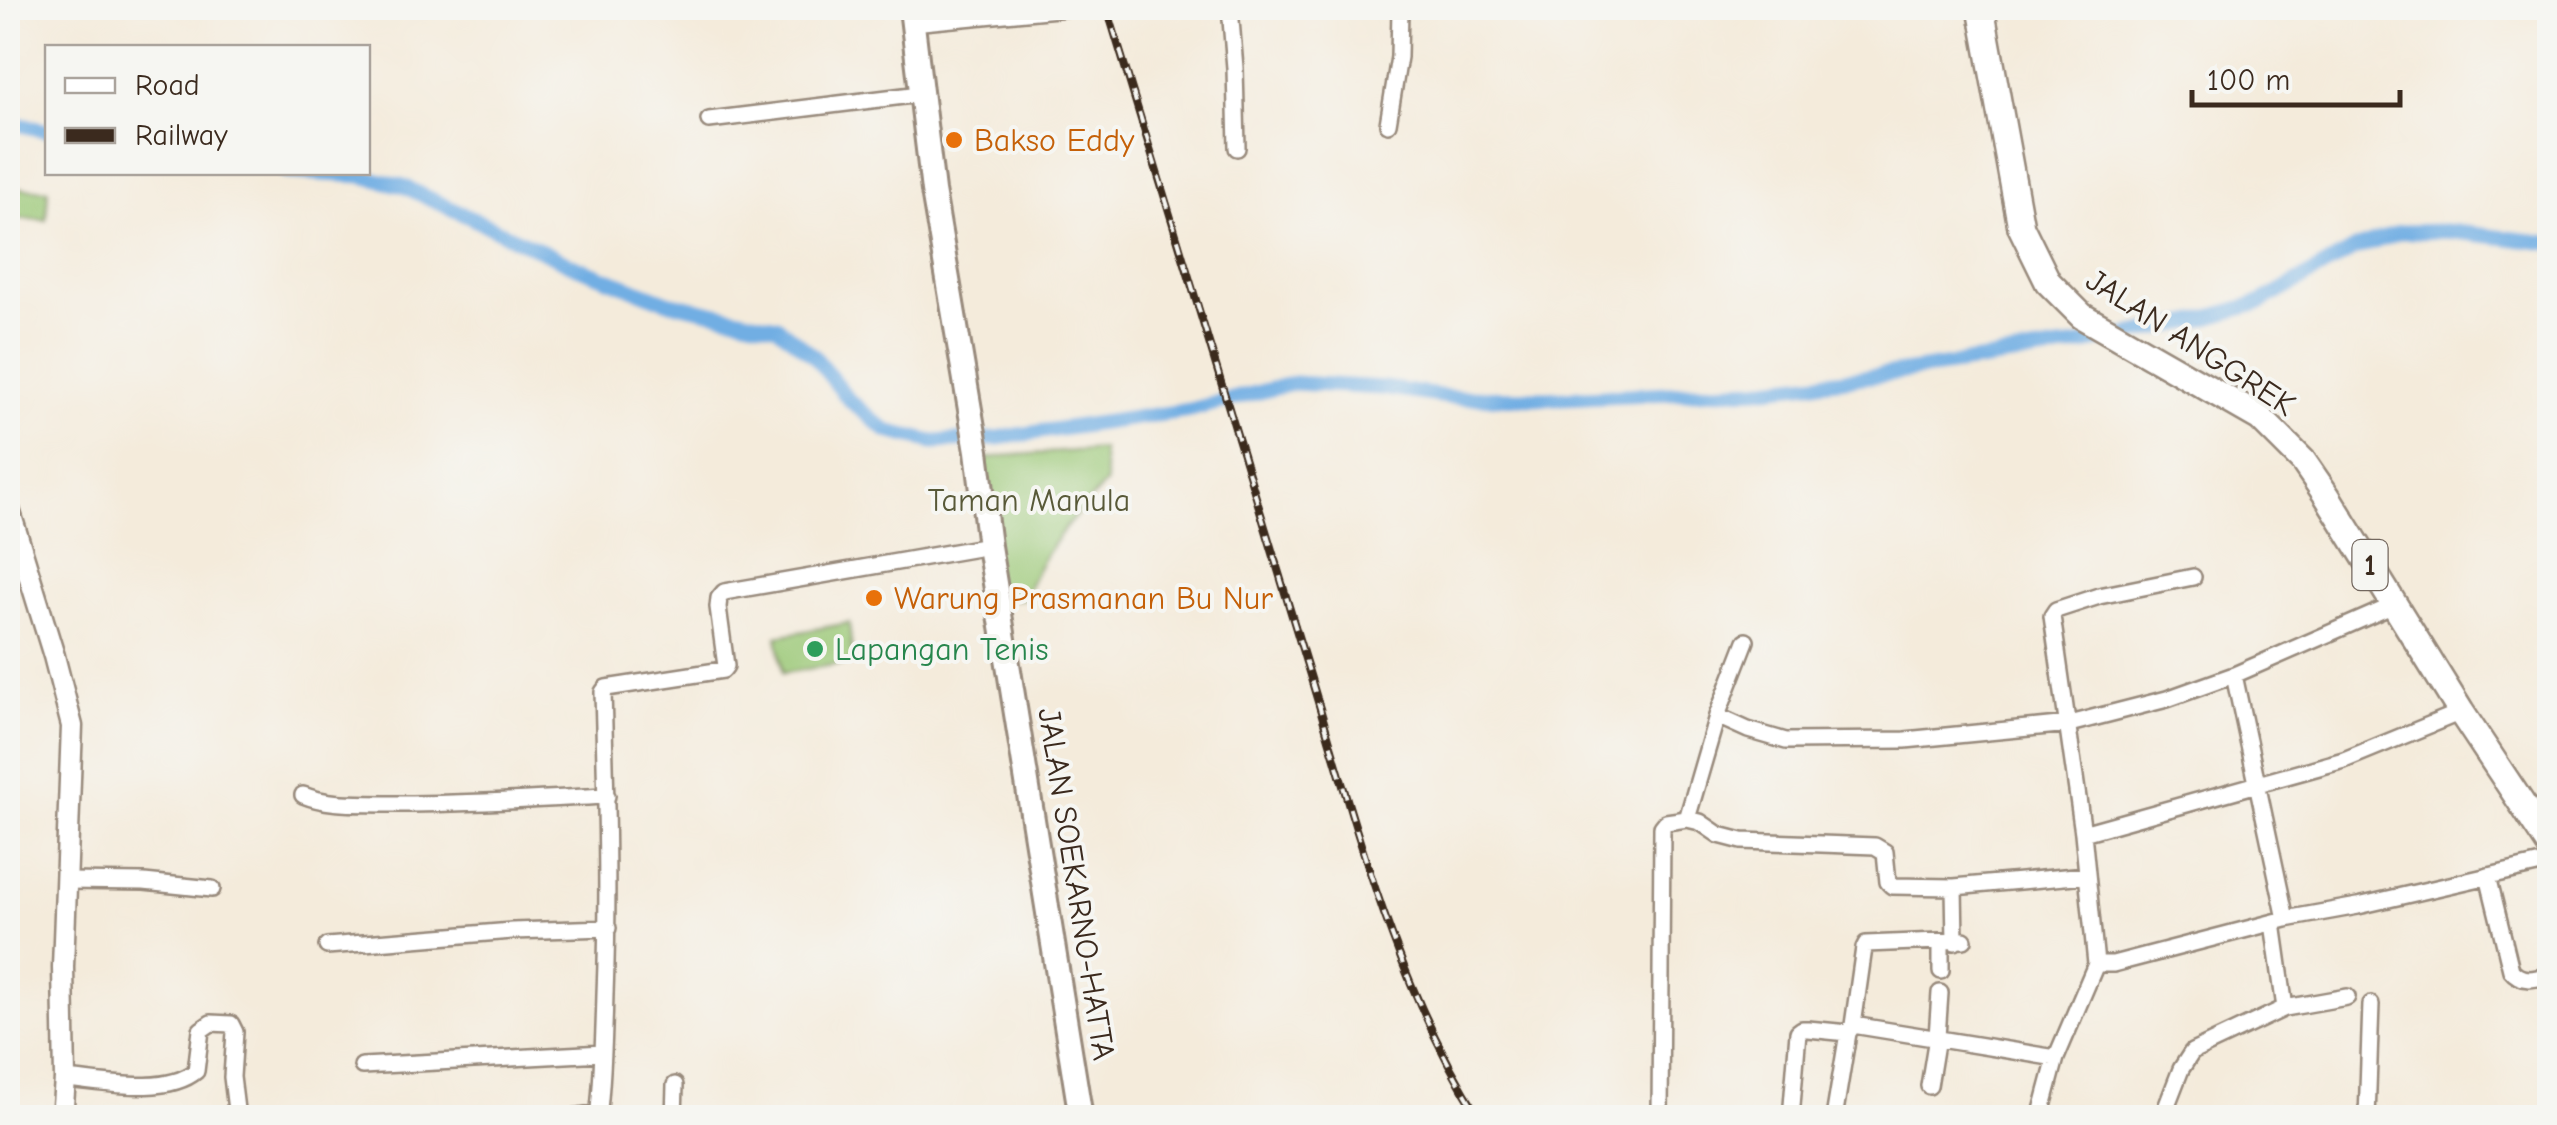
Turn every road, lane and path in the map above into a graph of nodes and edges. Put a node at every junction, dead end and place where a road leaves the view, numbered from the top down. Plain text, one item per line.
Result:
1 (1068, 8) edge
2 (1230, 8) edge
3 (1400, 8) edge
4 (1981, 8) edge
5 (912, 15) edge
6 (920, 94) junction
7 (710, 120) dead end
8 (1388, 124) dead end
9 (1237, 148) dead end
10 (8, 506) edge
11 (989, 546) junction
12 (2193, 578) dead end
13 (2394, 605) junction
14 (1746, 641) dead end
15 (2234, 675) junction
16 (2460, 712) junction
17 (1718, 716) junction
18 (2069, 724) junction
19 (2256, 783) junction
20 (303, 796) dead end
21 (606, 796) junction
22 (1687, 820) junction
23 (2083, 834) junction
24 (2550, 846) edge
25 (2550, 862) edge
26 (2086, 875) junction
27 (2488, 876) junction
28 (67, 880) junction
29 (1954, 887) junction
30 (212, 889) dead end
31 (2280, 921) junction
32 (608, 928) junction
33 (1953, 941) junction
34 (327, 946) dead end
35 (2096, 964) junction
36 (1941, 971) dead end
37 (2550, 975) edge
38 (1940, 992) dead end
39 (2347, 997) dead end
40 (2371, 1004) dead end
41 (2285, 1008) junction
42 (1850, 1029) junction
43 (1937, 1037) junction
44 (603, 1052) junction
45 (2056, 1058) junction
46 (362, 1066) dead end
47 (65, 1079) junction
48 (675, 1085) dead end
49 (1929, 1086) dead end
50 (598, 1115) edge
51 (2045, 1116) edge
52 (62, 1118) edge
53 (236, 1118) edge
54 (567, 1118) edge
55 (674, 1118) edge
56 (1081, 1118) edge
57 (1660, 1118) edge
58 (1790, 1118) edge
59 (1834, 1118) edge
60 (2162, 1118) edge
61 (2367, 1118) edge

1 - 5 street
2 - 9 street
3 - 8 street
4 - 13 highway, JALAN ANGGREK / 1
5 - 6 main road, JALAN SOEKARNO-HATTA
6 - 7 street
6 - 11 main road, JALAN SOEKARNO-HATTA
10 - 28 main road
11 - 21 street
11 - 56 main road, JALAN SOEKARNO-HATTA
12 - 18 street
13 - 15 street
13 - 16 highway, JALAN ANGGREK / 1
14 - 17 street
15 - 18 street
15 - 19 street
16 - 19 street
16 - 24 highway, JALAN ANGGREK / 1
17 - 18 street
17 - 22 street
18 - 23 street
19 - 23 street
19 - 31 street
20 - 21 street
21 - 32 street
22 - 29 street
22 - 57 street
23 - 26 street
25 - 27 street
26 - 29 street
26 - 35 street
27 - 31 street
27 - 37 street
28 - 30 street
28 - 47 main road
29 - 33 street
31 - 35 street
31 - 41 street
32 - 34 street
32 - 44 street
33 - 36 street
33 - 42 street
35 - 45 street
38 - 43 street
39 - 41 street
40 - 61 street
41 - 60 street
42 - 43 street
42 - 58 street
42 - 59 street
43 - 45 street
43 - 49 street
44 - 46 street
44 - 50 street
45 - 51 street
47 - 52 main road
47 - 53 street
48 - 55 street
50 - 54 street

